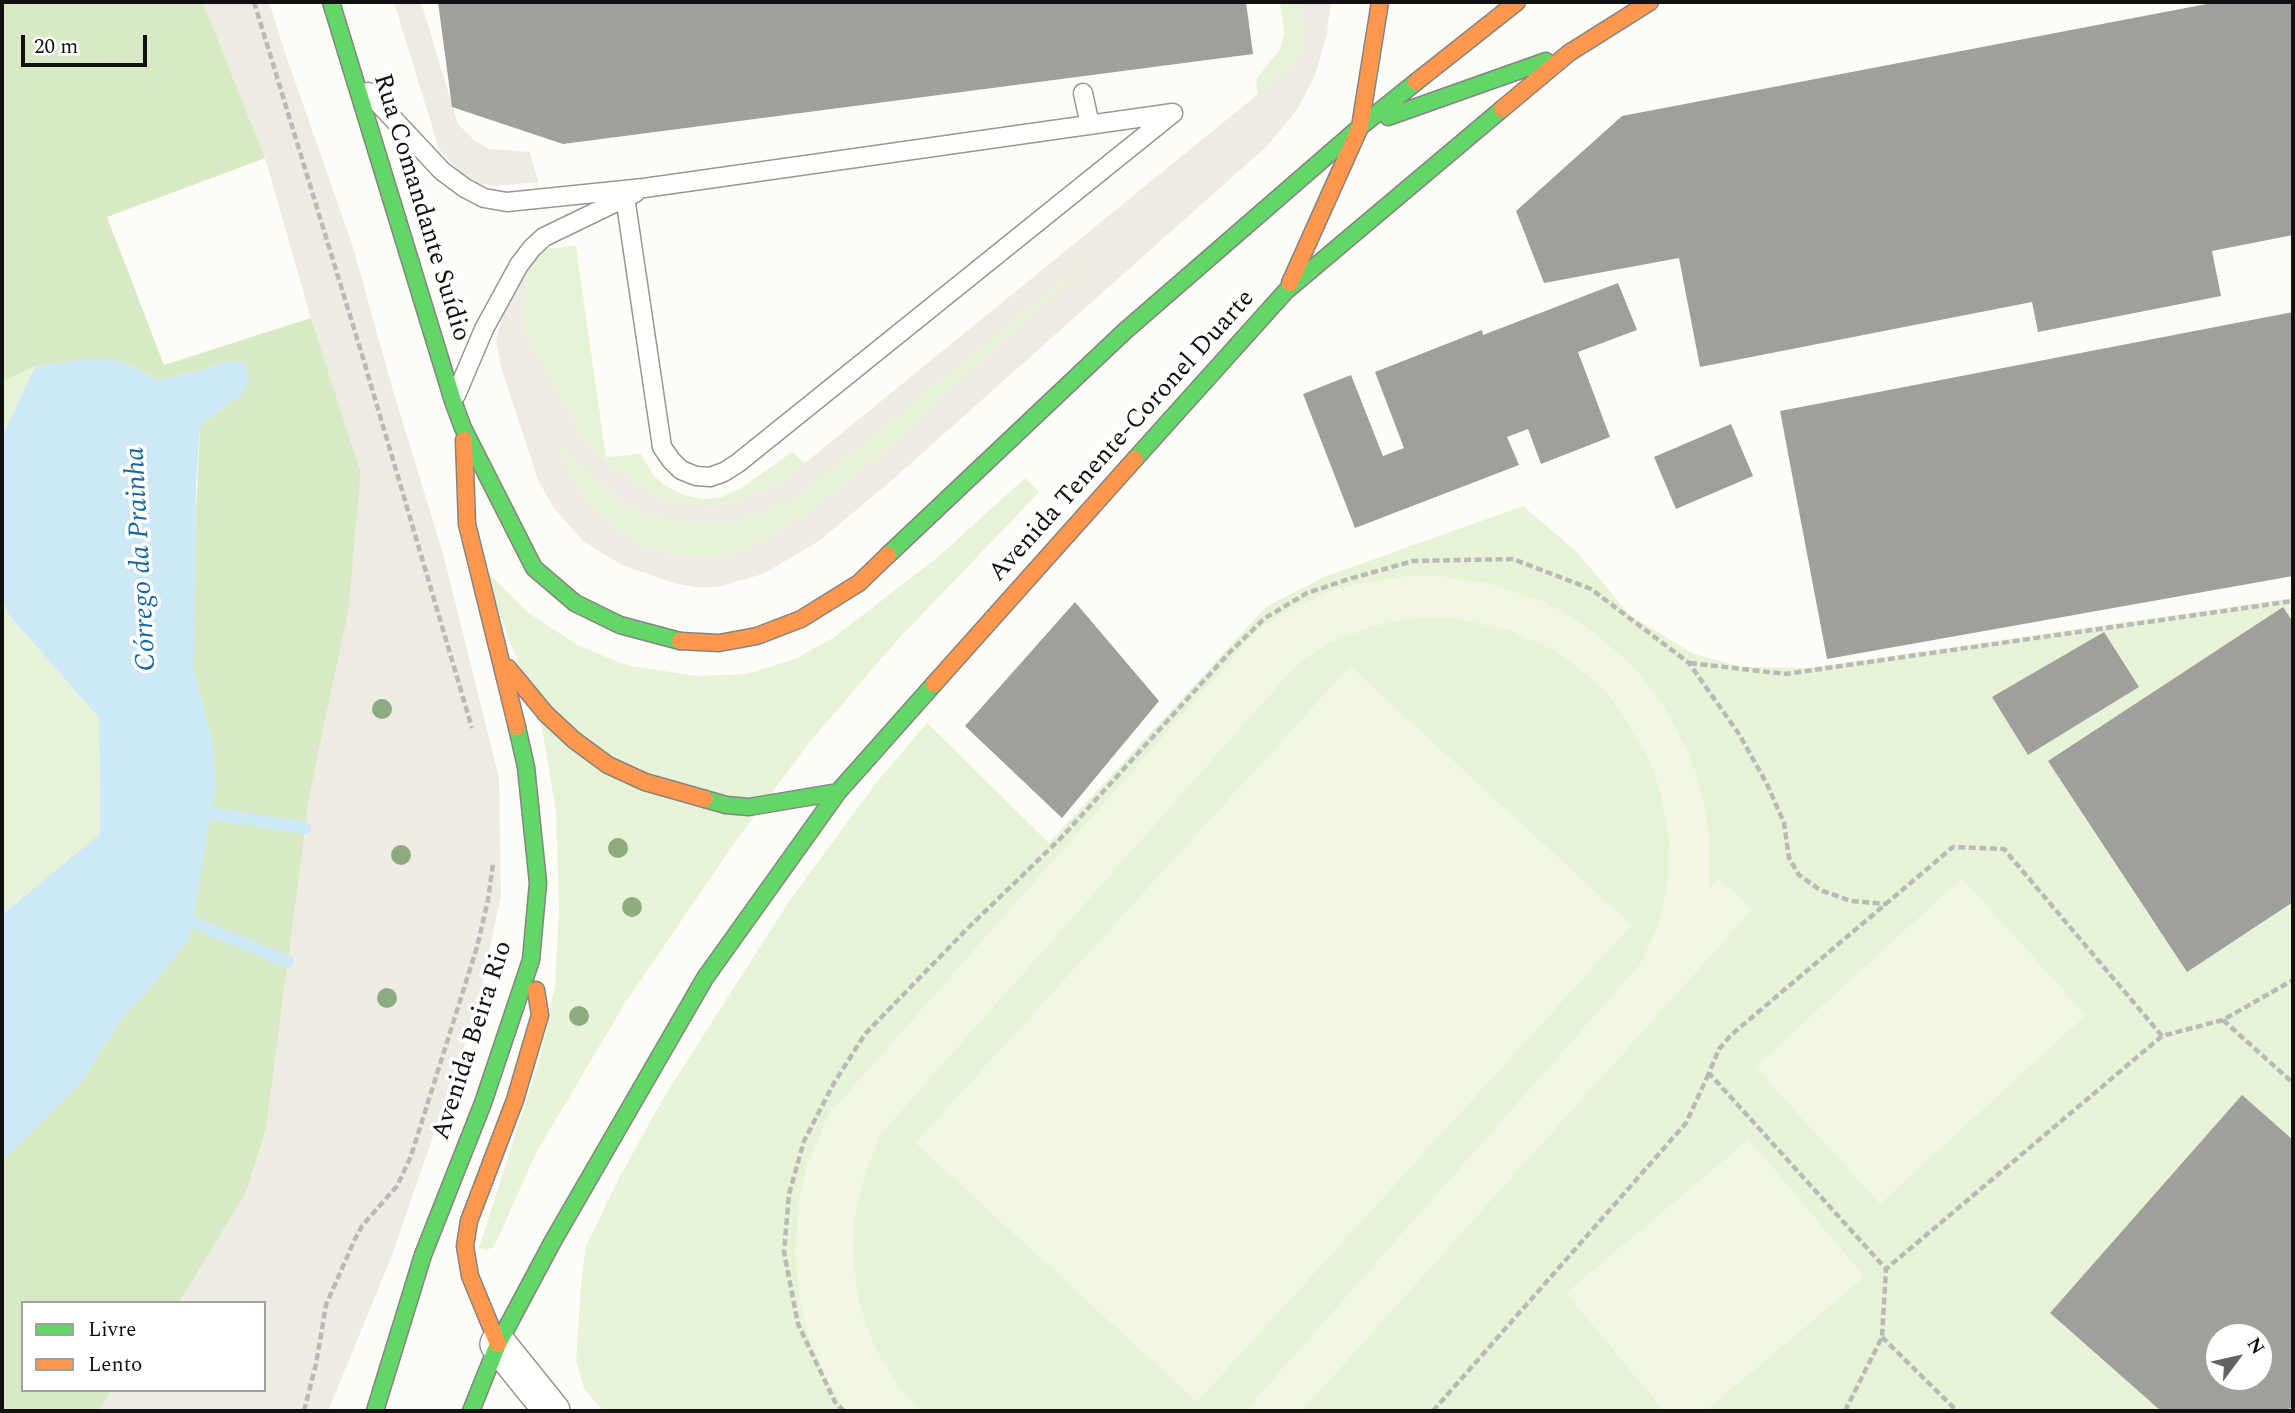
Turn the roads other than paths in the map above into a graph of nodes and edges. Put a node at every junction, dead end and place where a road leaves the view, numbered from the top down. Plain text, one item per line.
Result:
1 (331, 2) edge
2 (1380, 2) edge
3 (1517, 2) edge
4 (1650, 2) edge
5 (1569, 53) junction
6 (353, 78) junction
7 (1083, 93) dead end
8 (1090, 125) junction
9 (1360, 127) junction
10 (625, 194) junction
11 (1286, 292) junction
12 (453, 401) junction
13 (463, 428) junction
14 (502, 661) junction
15 (838, 792) junction
16 (531, 960) junction
17 (498, 1344) junction
18 (375, 1411) edge
19 (471, 1411) edge
20 (552, 1411) edge

1 - 6 main road, Rua Comandante Suídio
2 - 9 main road
3 - 9 main road
4 - 5 main road, Avenida Tenente-Coronel Duarte
5 - 9 main road
5 - 11 main road, Avenida Tenente-Coronel Duarte
6 - 10 lane
6 - 12 main road, Rua Comandante Suídio
7 - 8 lane
8 - 10 lane
8 - 10 lane
9 - 11 main road
9 - 13 main road
10 - 12 lane
11 - 15 main road, Avenida Tenente-Coronel Duarte
12 - 13 main road, Rua Comandante Suídio
13 - 14 main road, Avenida Beira Rio
14 - 15 main road
14 - 16 main road, Avenida Beira Rio
15 - 17 main road, Avenida Tenente-Coronel Duarte
16 - 17 main road
16 - 18 main road, Avenida Beira Rio
17 - 19 main road
17 - 20 street

